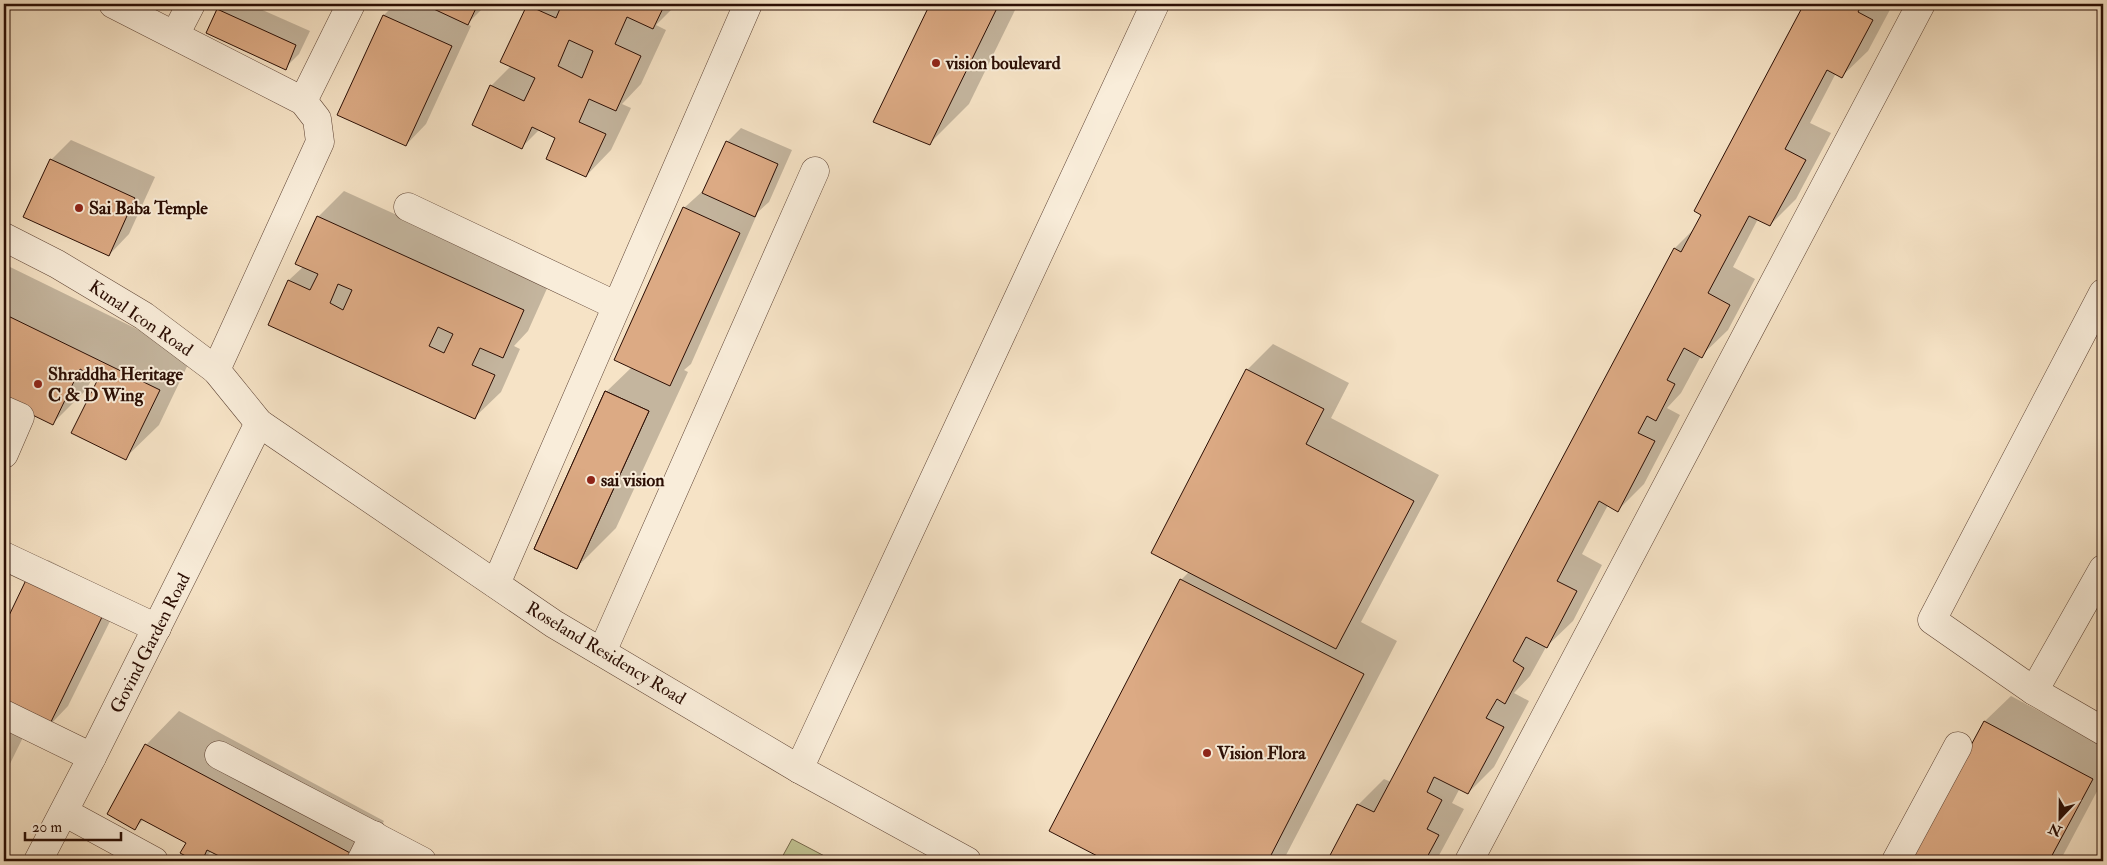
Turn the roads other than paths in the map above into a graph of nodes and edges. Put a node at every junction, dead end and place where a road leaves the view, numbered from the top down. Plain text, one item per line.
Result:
1 (113, 4) edge
2 (191, 4) edge
3 (351, 4) edge
4 (748, 4) edge
5 (1155, 4) edge
6 (1921, 4) edge
7 (175, 35) junction
8 (303, 101) junction
9 (816, 171) dead end
10 (408, 207) dead end
11 (4, 237) edge
12 (2103, 293) edge
13 (615, 305) junction
14 (216, 370) junction
15 (4, 410) edge
16 (259, 423) junction
17 (4, 454) edge
18 (4, 556) edge
19 (2103, 569) edge
20 (496, 584) junction
21 (157, 628) junction
22 (602, 652) junction
23 (2034, 691) junction
24 (4, 714) edge
25 (2103, 731) edge
26 (1958, 746) dead end
27 (218, 755) dead end
28 (92, 757) junction
29 (799, 769) junction
30 (64, 812) junction
31 (374, 835) junction
32 (38, 861) edge
33 (154, 861) edge
34 (361, 861) edge
35 (422, 861) edge
36 (968, 861) edge
37 (1469, 861) edge
38 (1896, 861) edge

1 - 7 street
2 - 7 street
3 - 8 street
4 - 13 street
5 - 29 street
6 - 37 street
7 - 8 street
8 - 14 street
9 - 22 street
10 - 13 street
11 - 14 street, Kunal Icon Road
12 - 23 street
13 - 20 street
14 - 16 street, Kunal Icon Road
15 - 17 street
16 - 20 street, Roseland Residency Road
16 - 21 street, Govind Garden Road
18 - 21 street
19 - 23 street
20 - 22 street, Roseland Residency Road
21 - 28 street, Govind Garden Road
22 - 29 street, Roseland Residency Road
23 - 25 street
24 - 28 street
26 - 38 street
27 - 31 street
28 - 30 street, Govind Garden Road
29 - 36 street, Roseland Residency Road
30 - 32 street, Govind Garden Road
30 - 33 street
31 - 34 street
31 - 35 street

